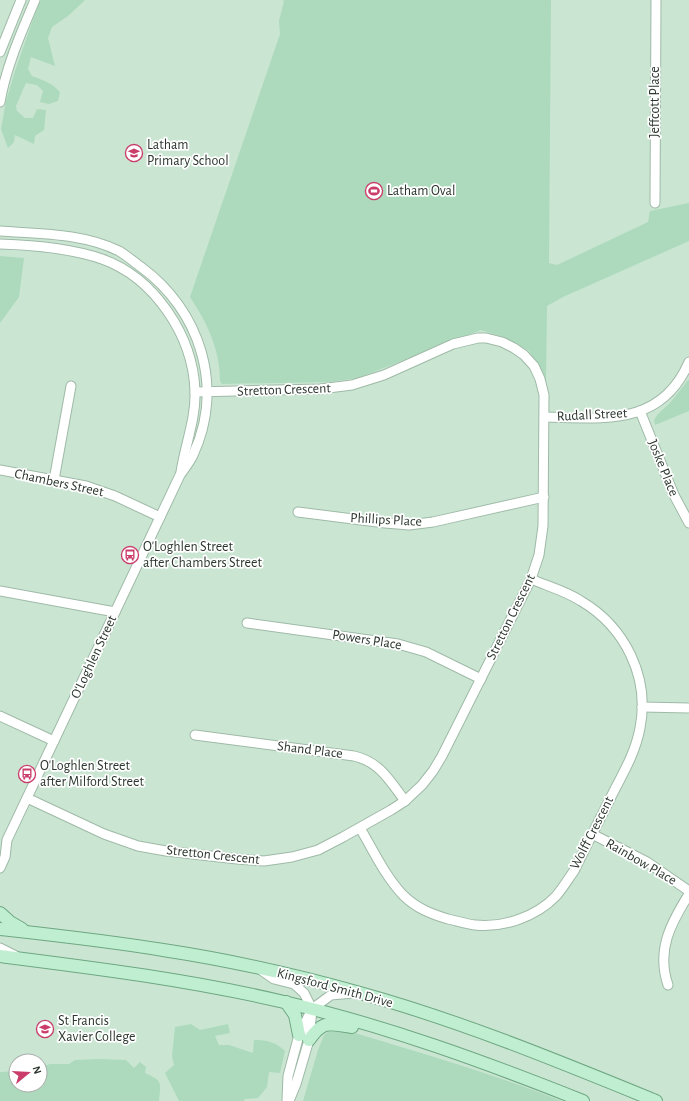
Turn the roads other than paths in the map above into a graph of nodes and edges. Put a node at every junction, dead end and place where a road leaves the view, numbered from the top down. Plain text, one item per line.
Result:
1 (21, 0) edge
2 (35, 0) edge
3 (656, 0) edge
4 (0, 52) edge
5 (4, 66) edge
6 (0, 102) edge
7 (655, 203) dead end
8 (0, 231) edge
9 (0, 244) edge
10 (689, 362) edge
11 (71, 386) dead end
12 (195, 392) junction
13 (207, 392) junction
14 (640, 411) junction
15 (545, 417) junction
16 (0, 470) edge
17 (180, 475) junction
18 (54, 480) junction
19 (544, 497) junction
20 (298, 512) dead end
21 (160, 517) junction
22 (689, 523) edge
23 (531, 579) junction
24 (0, 591) edge
25 (115, 612) junction
26 (246, 623) dead end
27 (481, 679) junction
28 (642, 707) junction
29 (689, 708) edge
30 (0, 716) edge
31 (195, 735) dead end
32 (54, 741) junction
33 (27, 798) junction
34 (405, 801) junction
35 (360, 828) junction
36 (592, 834) junction
37 (4, 838) edge
38 (0, 847) edge
39 (0, 868) edge
40 (689, 892) edge
41 (0, 914) edge
42 (0, 929) edge
43 (27, 932) junction
44 (0, 948) edge
45 (0, 956) edge
46 (19, 958) junction
47 (257, 968) junction
48 (668, 985) dead end
49 (360, 993) junction
50 (286, 1002) junction
51 (312, 1009) junction
52 (393, 1031) junction
53 (304, 1037) junction
54 (288, 1101) edge
55 (583, 1101) edge
56 (656, 1101) edge

1 - 4 street
2 - 5 street
3 - 7 street, Jeffcott Place
5 - 6 street
8 - 13 street, O'Loghlen Street
9 - 12 street, O'Loghlen Street
10 - 14 street, Rudall Street
11 - 18 street
12 - 13 street, Stretton Crescent
12 - 17 street, O'Loghlen Street
13 - 15 street, Stretton Crescent
13 - 17 street, O'Loghlen Street
14 - 15 street, Rudall Street
14 - 22 street, Joske Place
15 - 19 street, Stretton Crescent
16 - 18 street, Chambers Street
17 - 21 street, O'Loghlen Street
18 - 21 street, Chambers Street
19 - 20 street, Phillips Place
19 - 23 street, Stretton Crescent
21 - 25 street, O'Loghlen Street
23 - 27 street, Stretton Crescent
23 - 28 street, Wolff Crescent
24 - 25 street
25 - 32 street, O'Loghlen Street
26 - 27 street, Powers Place
27 - 34 street, Stretton Crescent
28 - 29 street
28 - 36 street, Wolff Crescent
30 - 32 street
31 - 34 street, Shand Place
32 - 33 street, O'Loghlen Street
33 - 35 street, Stretton Crescent
33 - 37 street, O'Loghlen Street
34 - 35 street, Stretton Crescent
35 - 36 street, Wolff Crescent
36 - 40 street, Rainbow Place
37 - 38 street, O'Loghlen Street
37 - 39 street, O'Loghlen Street
40 - 48 street, Rainbow Place
41 - 43 main road
42 - 43 main road, Kingsford Smith Drive
43 - 47 main road, Kingsford Smith Drive
44 - 46 street
45 - 46 main road, Kingsford Smith Drive
46 - 50 main road, Kingsford Smith Drive
47 - 49 main road, Kingsford Smith Drive
47 - 51 street
49 - 51 street
49 - 56 main road, Kingsford Smith Drive
50 - 51 main road, Kingsford Smith Drive
50 - 53 main road
51 - 52 main road, Kingsford Smith Drive
51 - 53 street
52 - 53 main road
52 - 55 main road, Kingsford Smith Drive
53 - 54 street

